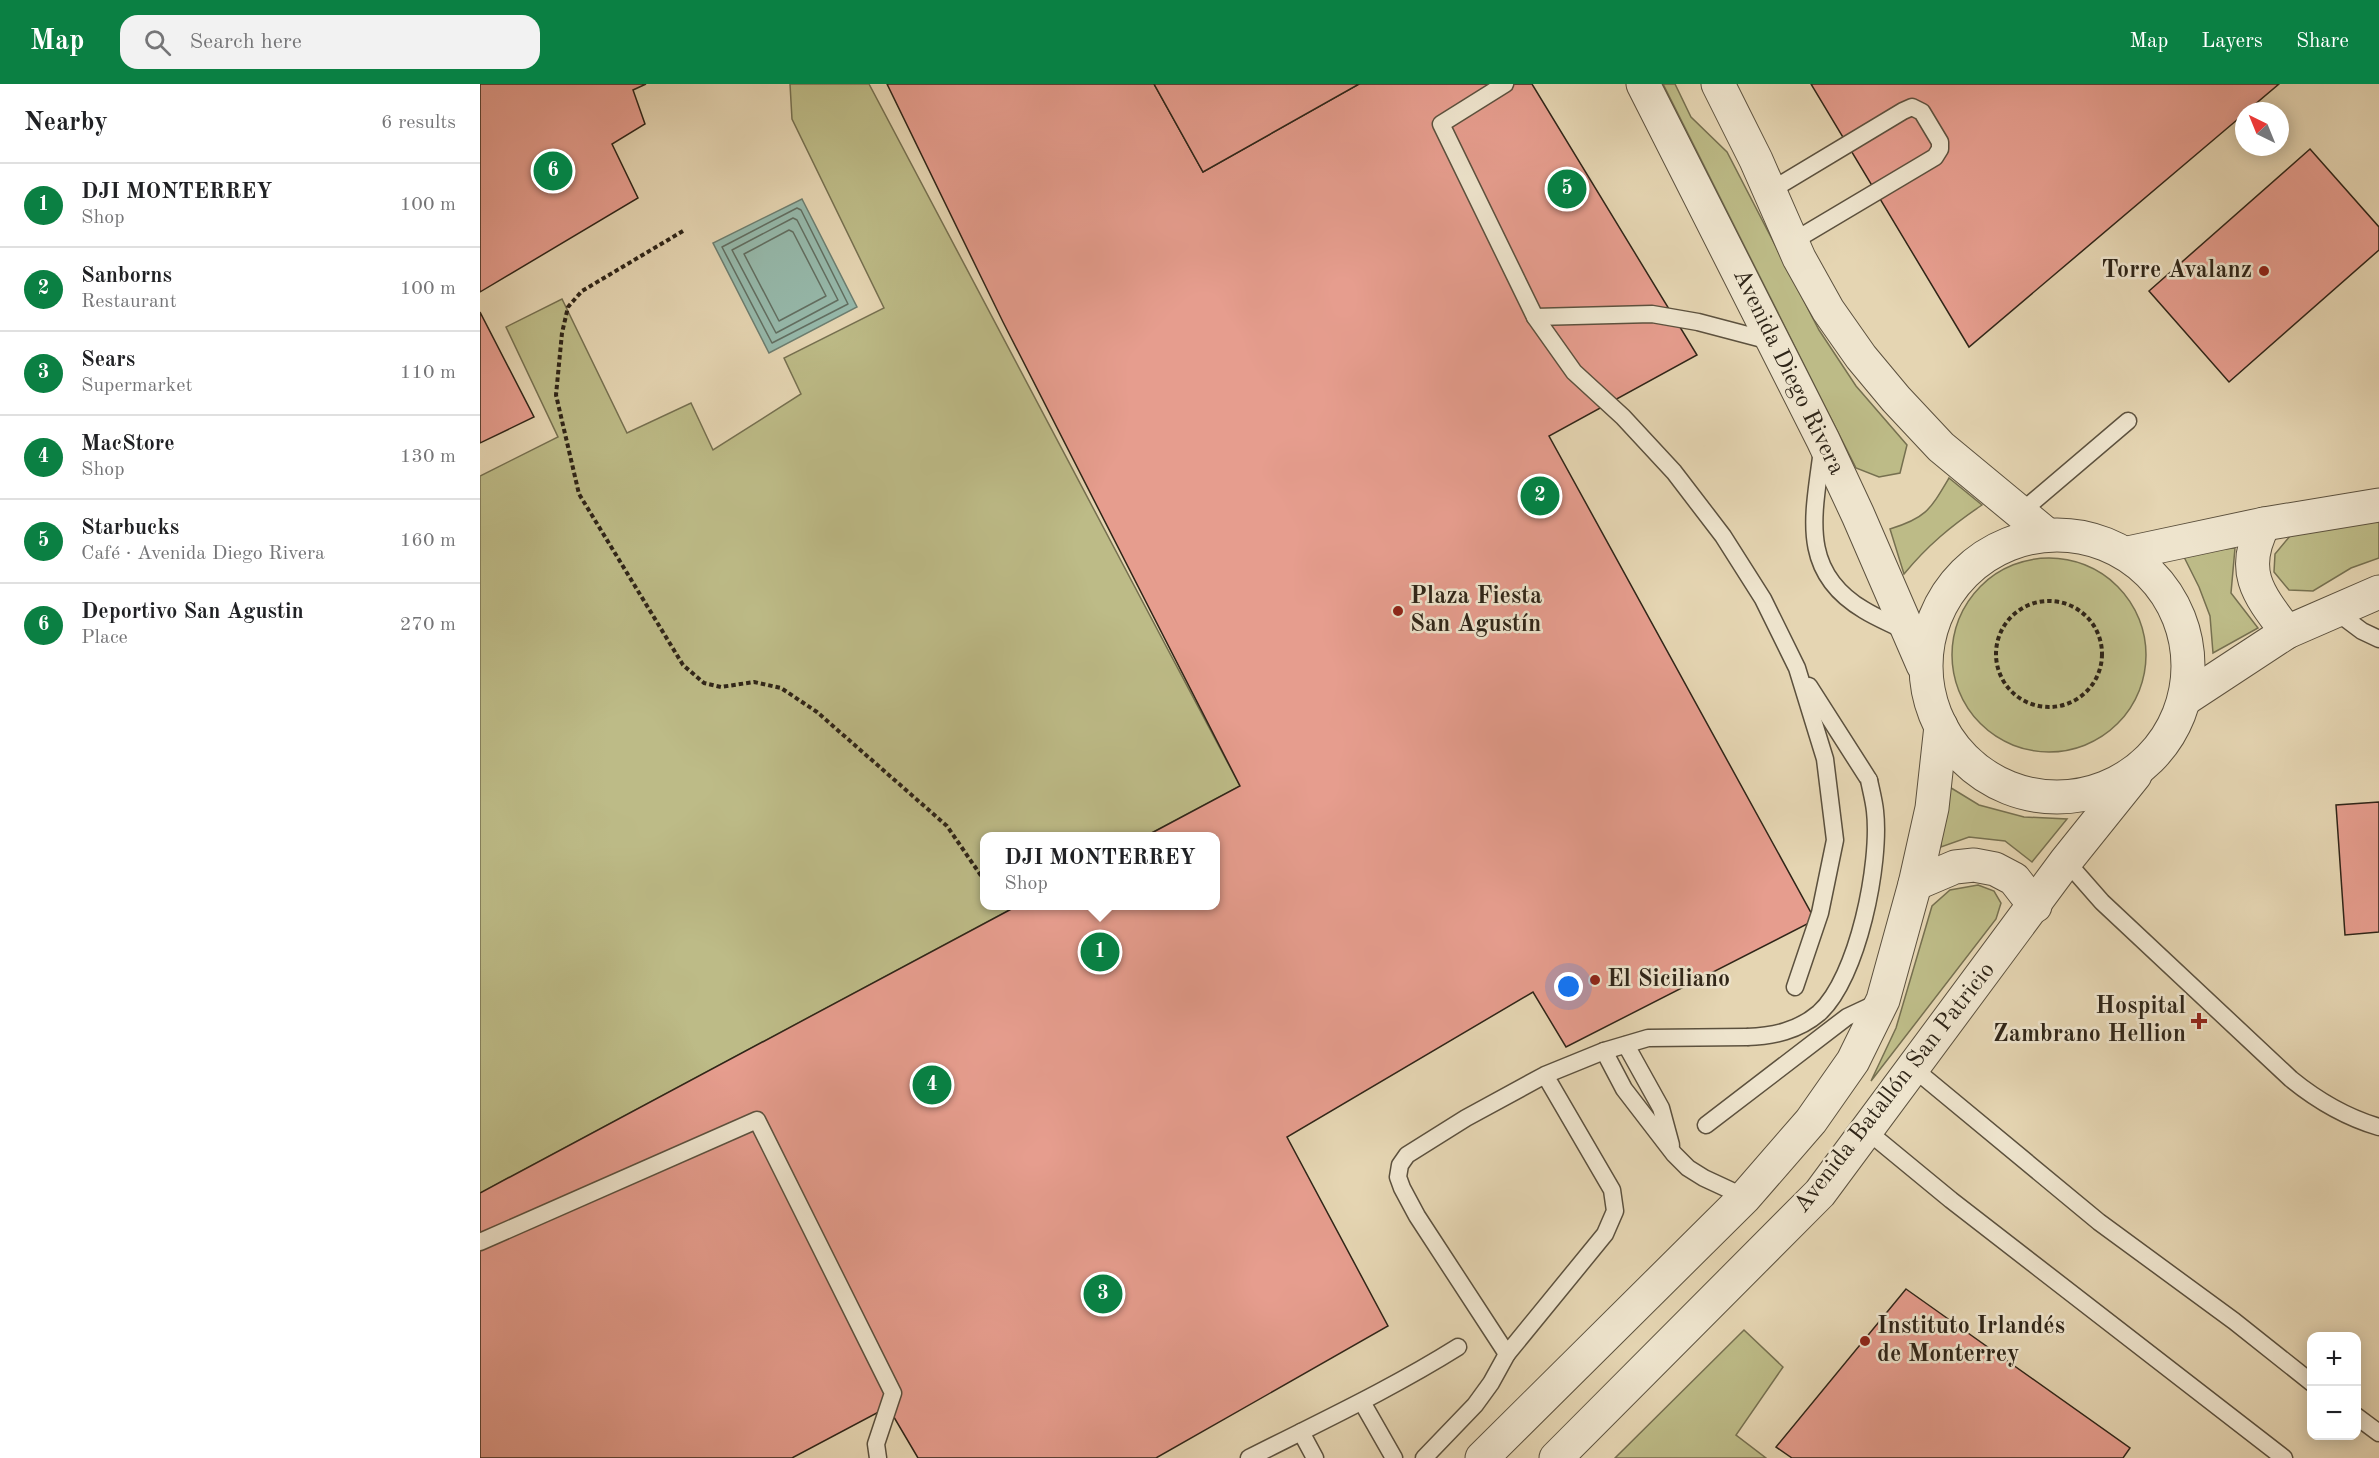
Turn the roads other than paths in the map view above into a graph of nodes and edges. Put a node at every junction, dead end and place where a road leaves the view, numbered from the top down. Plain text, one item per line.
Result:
1 (1505, 84) edge
2 (1643, 84) edge
3 (1718, 84) edge
4 (1770, 191) junction
5 (1792, 242) junction
6 (1535, 317) junction
7 (1774, 342) junction
8 (2128, 421) dead end
9 (1823, 440) junction
10 (2379, 505) edge
11 (2033, 522) junction
12 (2264, 524) junction
13 (2128, 553) junction
14 (2379, 592) edge
15 (2334, 610) junction
16 (1908, 632) junction
17 (2287, 632) junction
18 (2379, 639) edge
19 (1923, 665) junction
20 (1797, 668) junction
21 (2188, 697) junction
22 (1941, 726) junction
23 (2135, 775) junction
24 (2066, 861) junction
25 (1915, 884) junction
26 (2035, 906) junction
27 (1795, 987) dead end
28 (1883, 1000) junction
29 (1626, 1045) junction
30 (1604, 1051) junction
31 (1913, 1068) junction
32 (1545, 1075) junction
33 (1706, 1125) dead end
34 (2379, 1127) edge
35 (1866, 1130) junction
36 (1674, 1154) junction
37 (1745, 1197) junction
38 (480, 1242) edge
39 (1458, 1347) dead end
40 (1507, 1354) junction
41 (2307, 1379) edge
42 (1362, 1402) junction
43 (2361, 1420) edge
44 (1300, 1432) junction
45 (2379, 1433) edge
46 (877, 1451) edge
47 (1249, 1458) edge
48 (1315, 1458) edge
49 (1394, 1458) edge
50 (1424, 1458) edge
51 (1482, 1458) edge
52 (1556, 1458) edge
53 (2284, 1458) edge

1 - 6 lane
2 - 7 street, Avenida Diego Rivera
3 - 4 street
4 - 5 street
4 - 5 lane
5 - 11 street
6 - 7 lane
6 - 20 lane
7 - 9 street, Avenida Diego Rivera
8 - 11 lane
9 - 16 street, Avenida Diego Rivera
9 - 16 lane
10 - 12 street
11 - 13 street
11 - 19 street
12 - 13 street
12 - 17 street
13 - 21 street
14 - 15 street
15 - 17 street
15 - 18 lane
16 - 19 street, Avenida Diego Rivera
17 - 21 street
19 - 22 street
20 - 27 lane
20 - 29 lane, bridge
21 - 23 street, Avenida Batallón San Patricio
22 - 23 street
22 - 25 street, Avenida Batallón San Patricio
23 - 24 street, Avenida Batallón San Patricio
24 - 26 street, Avenida Batallón San Patricio
24 - 34 lane
25 - 26 street
25 - 28 street, Avenida Batallón San Patricio
26 - 31 street, Avenida Batallón San Patricio
28 - 33 lane
28 - 37 street, Avenida Batallón San Patricio
29 - 30 lane
29 - 36 lane
30 - 32 lane
30 - 36 lane
31 - 35 street, Avenida Batallón San Patricio
31 - 41 lane
32 - 40 lane
32 - 40 lane
35 - 52 street, Avenida Batallón San Patricio
35 - 53 lane
36 - 37 lane
37 - 51 street, Avenida Batallón San Patricio
38 - 46 lane
39 - 42 lane
40 - 50 lane
42 - 44 lane
42 - 49 lane
43 - 45 lane
44 - 47 lane
44 - 48 lane

